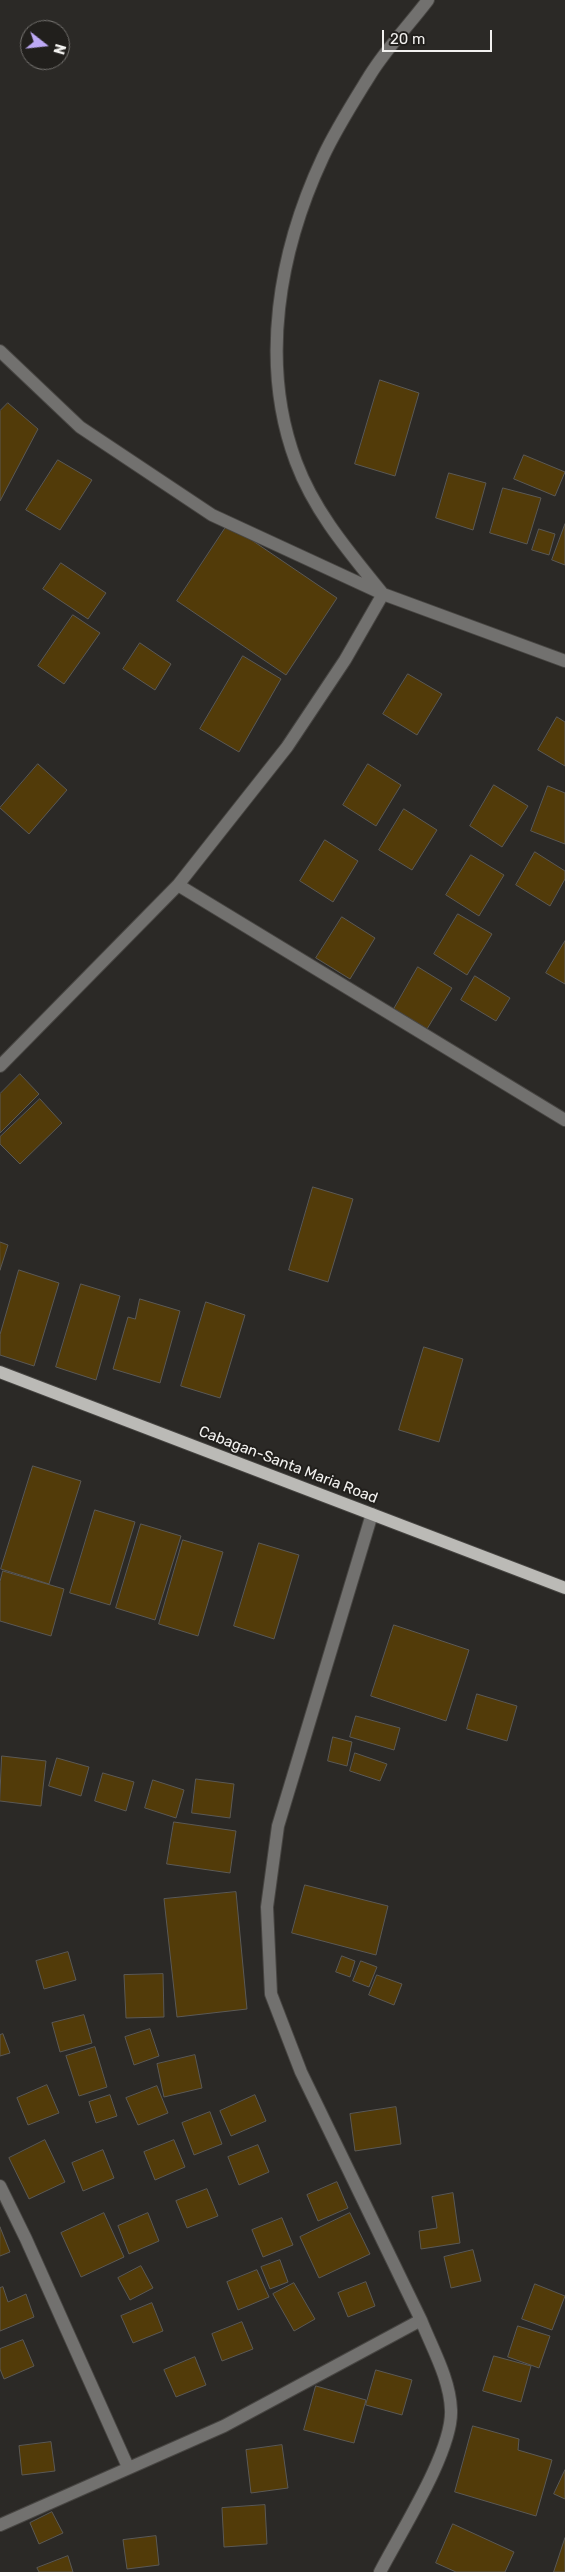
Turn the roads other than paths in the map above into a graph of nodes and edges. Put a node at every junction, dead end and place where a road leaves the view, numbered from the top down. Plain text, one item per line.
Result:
1 (428, 0) edge
2 (0, 351) edge
3 (383, 594) junction
4 (565, 661) edge
5 (178, 884) junction
6 (0, 1066) edge
7 (565, 1120) edge
8 (0, 1372) edge
9 (372, 1514) junction
10 (565, 1588) edge
11 (0, 2186) edge
12 (420, 2320) junction
13 (128, 2467) junction
14 (0, 2525) edge
15 (380, 2572) edge

1 - 3 street
2 - 3 street
3 - 4 street
3 - 5 street
5 - 6 street
5 - 7 street
8 - 9 main road, Cabagan-Santa Maria Road
9 - 10 main road, Cabagan-Santa Maria Road
9 - 12 street
11 - 13 street
12 - 13 street
12 - 15 street
13 - 14 street

